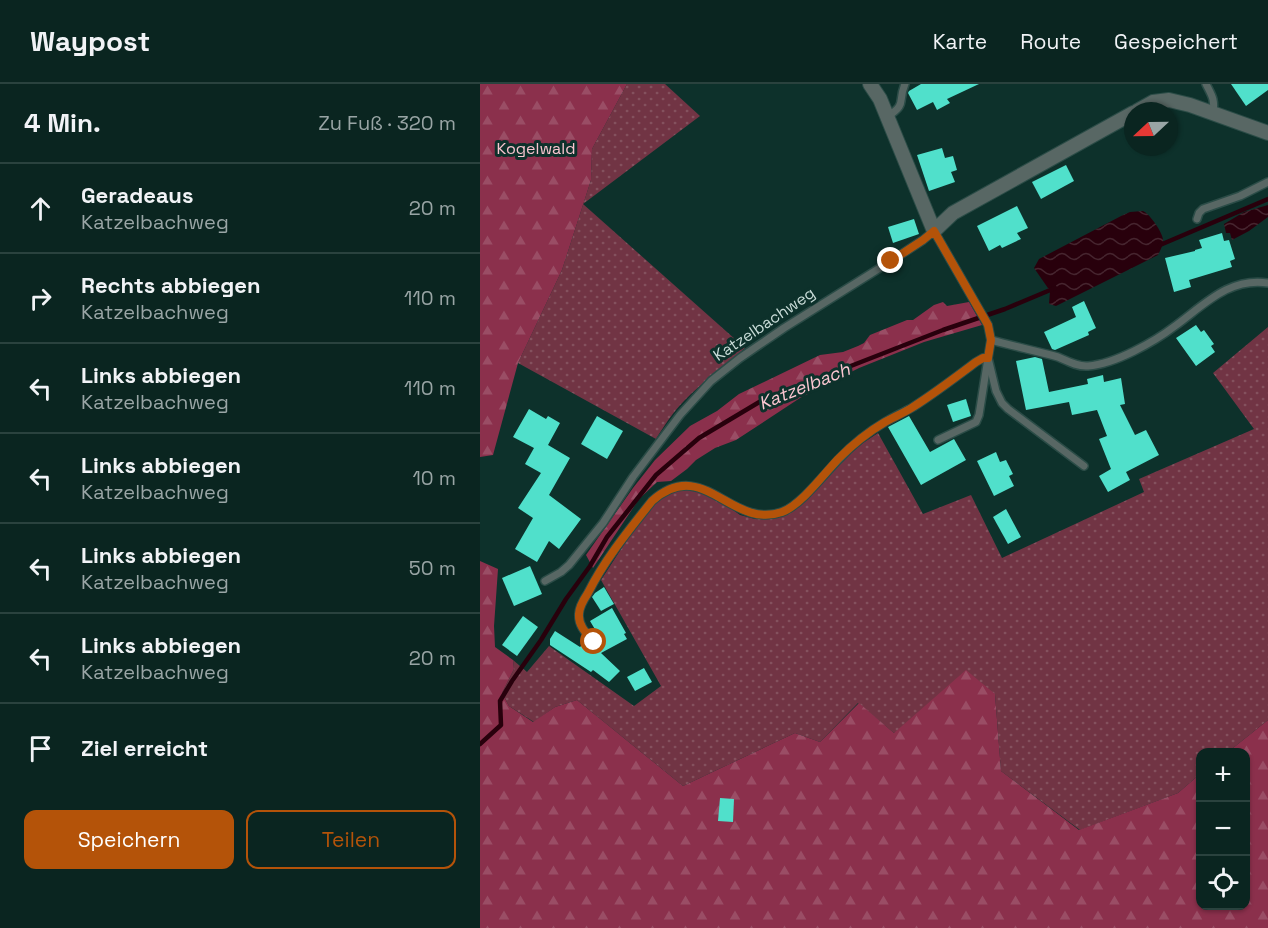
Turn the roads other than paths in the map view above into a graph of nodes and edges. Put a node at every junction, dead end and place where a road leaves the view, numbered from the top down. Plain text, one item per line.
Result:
1 (870, 84) edge
2 (905, 84) edge
3 (1206, 84) edge
4 (1153, 102) edge
5 (1177, 102) edge
6 (1178, 102) edge
7 (1213, 113) junction
8 (887, 117) junction
9 (1124, 118) edge
10 (1268, 133) edge
11 (1268, 182) edge
12 (1197, 219) dead end
13 (934, 231) junction
14 (1268, 283) edge
15 (991, 340) junction
16 (988, 358) junction
17 (938, 440) dead end
18 (1084, 466) dead end
19 (545, 581) dead end
20 (594, 642) dead end

1 - 8 street
2 - 8 lane
3 - 7 lane
4 - 5 street, Katzelbachweg
6 - 7 street, Katzelbachweg
7 - 10 street, Katzelbachweg
8 - 13 street
9 - 13 street, Katzelbachweg
11 - 12 lane
13 - 15 lane
13 - 19 lane, Katzelbachweg
14 - 15 lane
15 - 16 lane
16 - 17 lane
16 - 18 lane
16 - 20 lane

